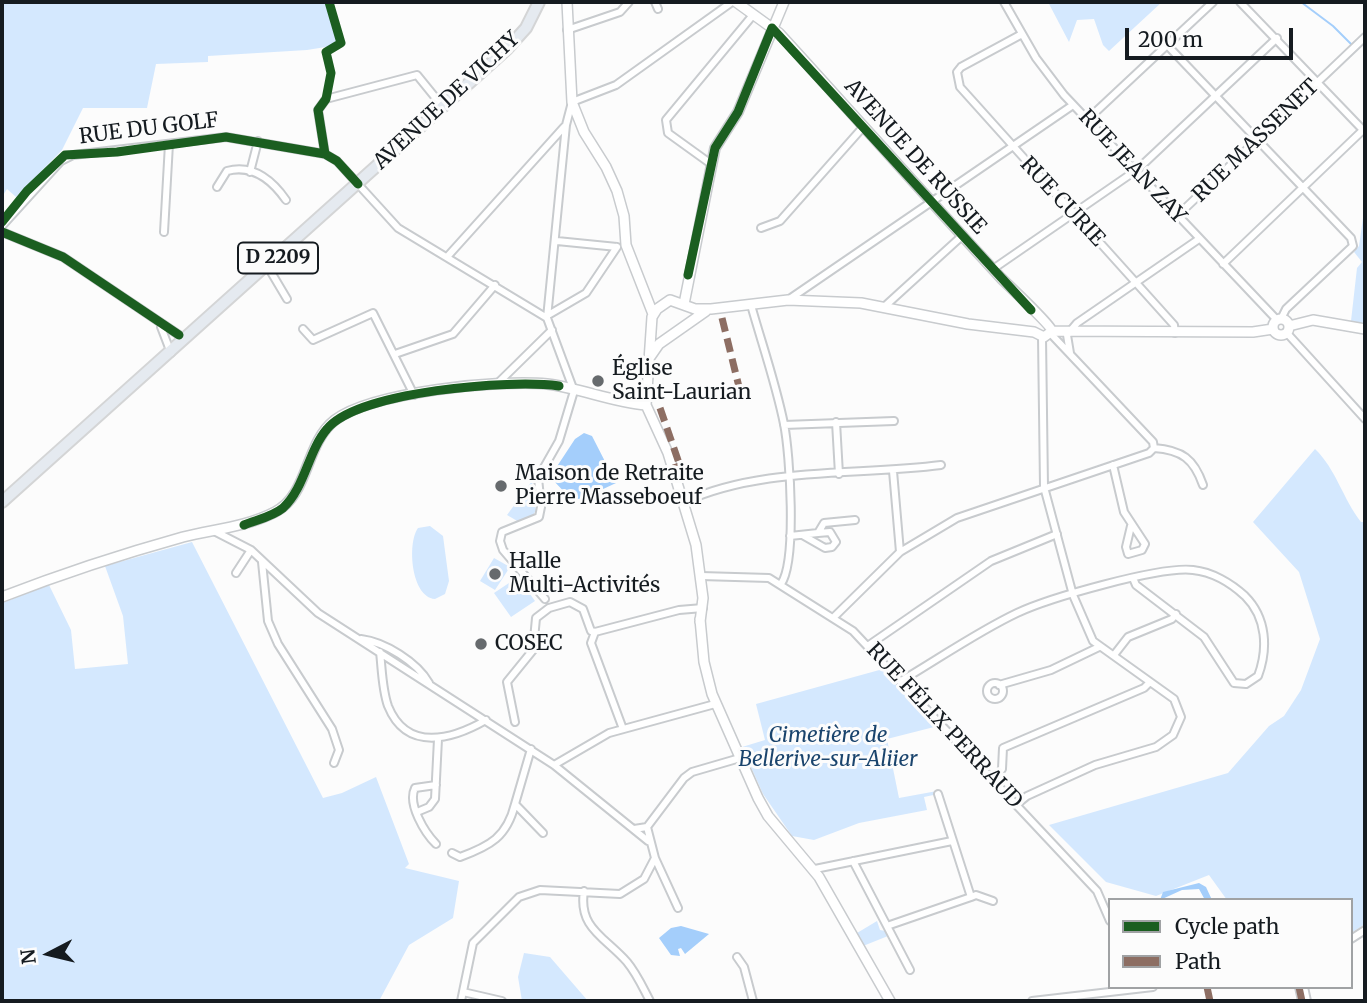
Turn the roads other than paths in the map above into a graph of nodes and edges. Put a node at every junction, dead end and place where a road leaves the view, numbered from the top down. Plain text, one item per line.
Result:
1 (539, 2) edge
2 (567, 2) edge
3 (629, 2) edge
4 (734, 2) edge
5 (784, 2) edge
6 (1004, 2) edge
7 (1213, 2) edge
8 (1240, 2) edge
9 (753, 15) junction
10 (772, 29) junction
11 (567, 30) junction
12 (1022, 34) junction
13 (1365, 37) edge
14 (1277, 38) junction
15 (1167, 45) junction
16 (1318, 82) junction
17 (1216, 96) junction
18 (572, 102) junction
19 (1073, 105) junction
20 (443, 107) junction
21 (1087, 120) junction
22 (566, 125) junction
23 (864, 126) junction
24 (1257, 140) junction
25 (258, 141) junction
26 (169, 144) junction
27 (1011, 146) junction
28 (325, 154) junction
29 (711, 164) junction
30 (250, 172) junction
31 (1135, 172) junction
32 (358, 184) junction
33 (217, 187) dead end
34 (1303, 188) junction
35 (286, 200) dead end
36 (931, 200) junction
37 (1073, 214) junction
38 (1177, 216) junction
39 (761, 228) dead end
40 (2, 230) edge
41 (164, 232) dead end
42 (963, 235) junction
43 (1199, 239) junction
44 (557, 241) junction
45 (621, 246) junction
46 (447, 257) junction
47 (1223, 264) junction
48 (268, 267) junction
49 (993, 269) junction
50 (1136, 282) junction
51 (495, 285) junction
52 (287, 299) dead end
53 (788, 300) junction
54 (685, 305) junction
55 (751, 305) junction
56 (884, 307) junction
57 (710, 309) junction
58 (549, 316) junction
59 (653, 319) junction
60 (687, 321) junction
61 (1277, 322) junction
62 (160, 325) junction
63 (303, 329) dead end
64 (1287, 329) junction
65 (1365, 329) edge
66 (552, 330) junction
67 (1044, 330) junction
68 (1070, 332) junction
69 (1175, 332) junction
70 (673, 334) junction
71 (179, 335) dead end
72 (171, 353) junction
73 (1070, 353) junction
74 (395, 354) junction
75 (649, 359) junction
76 (498, 383) junction
77 (574, 391) junction
78 (414, 395) junction
79 (646, 405) junction
80 (1365, 419) edge
81 (836, 422) junction
82 (894, 422) dead end
83 (784, 425) junction
84 (1154, 448) junction
85 (941, 465) dead end
86 (1113, 465) junction
87 (893, 471) junction
88 (839, 474) junction
89 (788, 477) junction
90 (1203, 485) dead end
91 (1044, 487) junction
92 (2, 502) edge
93 (684, 502) junction
94 (855, 520) dead end
95 (1131, 527) dead end
96 (232, 528) junction
97 (215, 531) junction
98 (818, 533) junction
99 (803, 534) junction
100 (1056, 534) junction
101 (790, 536) junction
102 (242, 543) junction
103 (251, 551) junction
104 (900, 552) junction
105 (262, 562) junction
106 (236, 573) dead end
107 (701, 576) junction
108 (277, 578) junction
109 (1133, 578) junction
110 (265, 583) junction
111 (781, 584) junction
112 (1073, 595) junction
113 (2, 597) edge
114 (545, 599) dead end
115 (701, 608) junction
116 (1176, 614) junction
117 (833, 618) junction
118 (595, 632) junction
119 (359, 639) junction
120 (869, 645) junction
121 (1099, 647) junction
122 (380, 652) junction
123 (1114, 655) junction
124 (901, 681) junction
125 (1150, 682) junction
126 (999, 685) dead end
127 (432, 687) junction
128 (715, 704) junction
129 (486, 720) junction
130 (515, 722) dead end
131 (623, 729) junction
132 (438, 739) junction
133 (531, 749) junction
134 (740, 758) junction
135 (334, 763) dead end
136 (554, 765) junction
137 (994, 779) junction
138 (436, 785) junction
139 (938, 794) dead end
140 (515, 804) junction
141 (1017, 804) junction
142 (417, 812) junction
143 (647, 827) junction
144 (633, 829) junction
145 (543, 833) dead end
146 (648, 841) junction
147 (952, 841) junction
148 (436, 844) dead end
149 (452, 853) dead end
150 (655, 858) junction
151 (853, 861) junction
152 (815, 869) junction
153 (584, 891) junction
154 (971, 897) junction
155 (993, 901) dead end
156 (678, 908) dead end
157 (1108, 916) edge
158 (887, 926) junction
159 (737, 957) dead end
160 (910, 970) dead end
161 (1129, 989) edge
162 (463, 992) junction
163 (1112, 992) junction
164 (461, 1001) edge
165 (502, 1001) edge
166 (650, 1001) edge
167 (753, 1001) edge
168 (890, 1001) edge
169 (1031, 1001) edge
170 (1112, 1001) edge

1 - 20 main road, AVENUE DE VICHY / D 2209
2 - 11 street
3 - 11 street
4 - 9 street, AVENUE DE RUSSIE
4 - 18 street
5 - 10 street
6 - 12 street, RUE JEAN ZAY
7 - 15 street
8 - 14 street
9 - 10 street, AVENUE DE RUSSIE
9 - 29 street
10 - 23 street, AVENUE DE RUSSIE
10 - 29 street
11 - 18 street
12 - 19 street, RUE JEAN ZAY
12 - 27 street, RUE CURIE
13 - 16 street, RUE MASSENET
14 - 16 street
14 - 17 street
15 - 17 street
15 - 21 street
16 - 24 street, RUE MASSENET
16 - 34 street
17 - 24 street
17 - 31 street
18 - 22 street
18 - 45 street
19 - 21 street, RUE JEAN ZAY
19 - 27 street
20 - 28 street
20 - 32 main road, AVENUE DE VICHY / D 2209
21 - 31 street, RUE JEAN ZAY
22 - 44 street
22 - 46 street
23 - 36 street, AVENUE DE RUSSIE
23 - 39 street
24 - 34 street
24 - 38 street, RUE MASSENET
25 - 26 street, RUE DU GOLF
25 - 28 street, RUE DU GOLF
25 - 30 street
26 - 40 street, RUE DU GOLF
26 - 41 street
27 - 36 street
27 - 37 street, RUE CURIE
28 - 32 street
29 - 54 street
30 - 33 street
30 - 35 street
31 - 37 street
31 - 38 street, RUE JEAN ZAY
32 - 46 street
32 - 48 main road, AVENUE DE VICHY / D 2209
34 - 47 street
34 - 61 street
36 - 42 street, AVENUE DE RUSSIE
36 - 53 street
37 - 49 street
37 - 50 street, RUE CURIE
38 - 43 street, RUE JEAN ZAY
40 - 62 street
42 - 49 street, AVENUE DE RUSSIE
42 - 56 street
43 - 47 street, RUE JEAN ZAY
43 - 50 street
44 - 45 street
44 - 58 street
45 - 58 street
45 - 59 street
46 - 51 street
47 - 61 street, RUE JEAN ZAY
48 - 52 street
48 - 72 main road, AVENUE DE VICHY / D 2209
49 - 67 street, AVENUE DE RUSSIE
50 - 68 street
50 - 69 street, RUE CURIE
51 - 58 street
51 - 74 street
53 - 55 street
53 - 56 street
54 - 57 street
54 - 59 street
54 - 60 street
55 - 57 street
55 - 83 street
56 - 67 street
57 - 60 street
58 - 66 street
59 - 70 street
59 - 75 street
60 - 70 street
61 - 64 street
61 - 64 street
61 - 69 street
62 - 71 street
62 - 72 street
63 - 74 street
64 - 65 street
64 - 80 street
66 - 76 street
66 - 77 street
67 - 68 street
67 - 73 street, AVENUE DE RUSSIE
67 - 91 street
68 - 69 street
68 - 73 street
70 - 75 street
72 - 92 main road, AVENUE DE VICHY / D 2209
73 - 84 street, AVENUE DE RUSSIE
74 - 78 street
75 - 79 street
76 - 77 street
76 - 78 street
77 - 79 street
77 - 114 street
78 - 96 street
79 - 93 street
81 - 82 street
81 - 83 street
81 - 88 street
83 - 89 street
84 - 86 street
84 - 90 street
85 - 87 street
86 - 91 street
86 - 95 street
87 - 88 street
87 - 104 street
88 - 89 street
89 - 93 street
89 - 101 street
91 - 100 street
91 - 104 street
93 - 107 street
94 - 98 street
96 - 97 street
96 - 102 street
97 - 102 street
97 - 113 street
98 - 99 street
98 - 99 street
99 - 101 street
100 - 112 street
100 - 120 street
101 - 111 street
102 - 103 street
103 - 105 street
103 - 106 street
104 - 117 street
105 - 108 street
105 - 110 street
107 - 111 street, RUE FÉLIX PERRAUD
107 - 115 street
108 - 110 street
108 - 119 street
109 - 112 street
109 - 116 street
109 - 116 street
110 - 135 street
111 - 117 street, RUE FÉLIX PERRAUD
112 - 121 street
112 - 124 street
115 - 118 street
115 - 128 street
116 - 123 street
117 - 120 street, RUE FÉLIX PERRAUD
118 - 130 street
118 - 131 street
119 - 122 street
119 - 127 street
120 - 124 street, RUE FÉLIX PERRAUD
121 - 123 street
121 - 126 street
122 - 127 street
122 - 132 street
123 - 125 street
124 - 137 street, RUE FÉLIX PERRAUD
125 - 137 street
125 - 141 street
127 - 129 street
128 - 131 street
128 - 134 street
129 - 132 street
129 - 133 street
131 - 136 street
132 - 138 street
133 - 136 street
133 - 140 street
134 - 143 street
134 - 152 street
136 - 144 street
137 - 141 street, RUE FÉLIX PERRAUD
138 - 142 street
138 - 142 street
139 - 147 street
140 - 145 street
140 - 149 street
141 - 157 street, RUE FÉLIX PERRAUD
142 - 148 street
143 - 144 street
143 - 146 street
144 - 146 street
146 - 150 street
147 - 151 street
147 - 154 street
150 - 153 street
150 - 156 street
151 - 152 street
151 - 158 street
152 - 168 street
153 - 162 street
153 - 166 street
154 - 155 street
154 - 158 street
158 - 160 street
159 - 167 street
161 - 163 street
162 - 164 street
162 - 165 street
163 - 169 street
163 - 170 street

